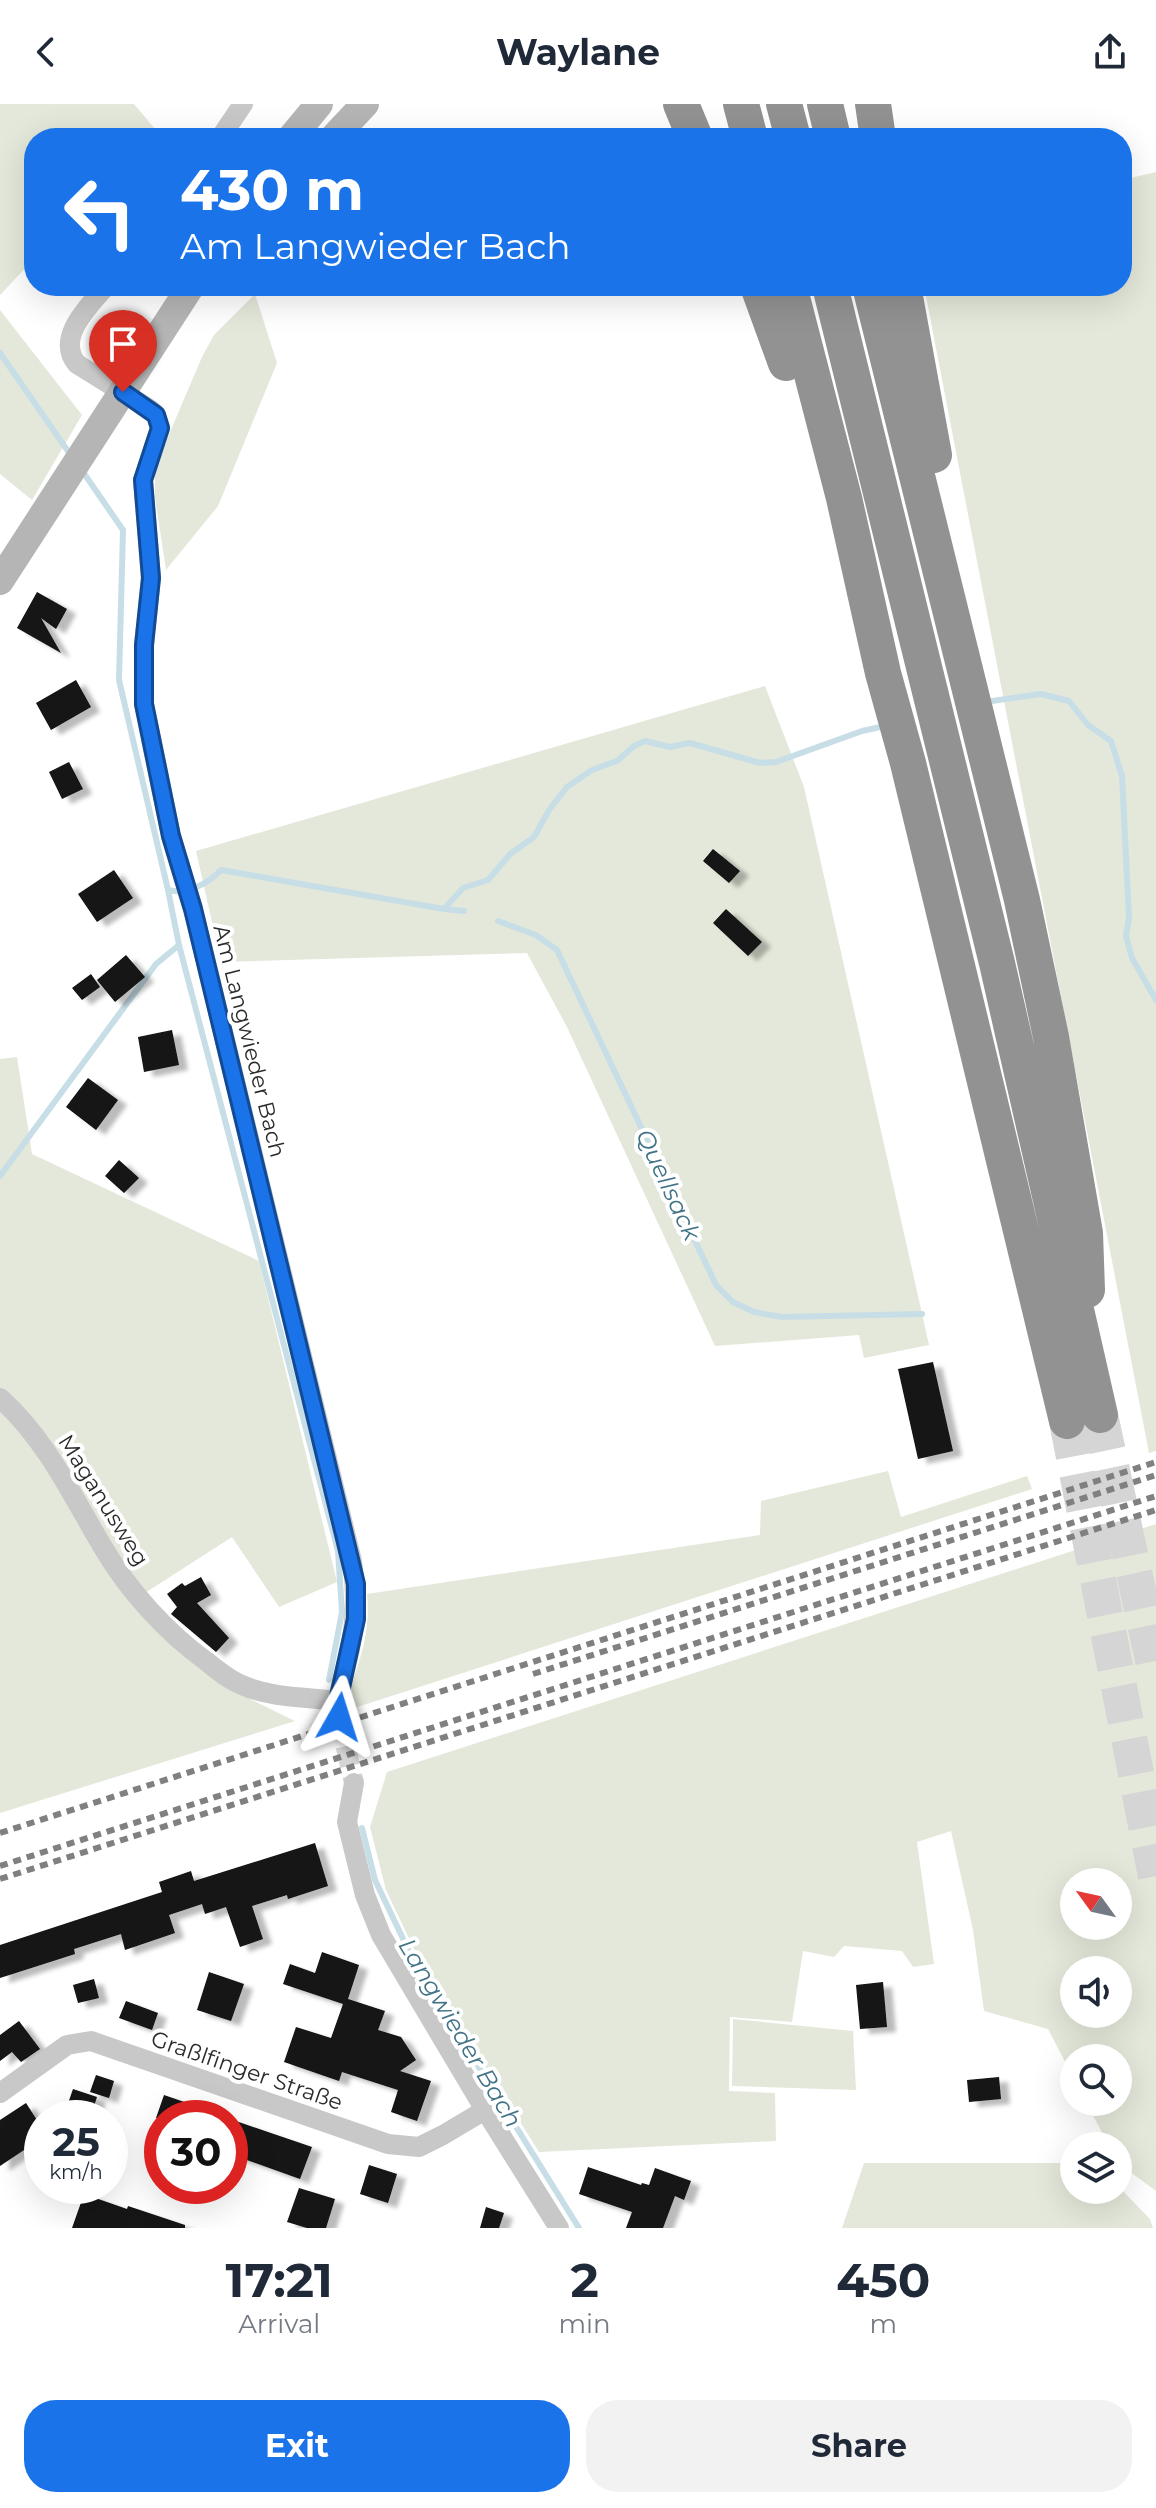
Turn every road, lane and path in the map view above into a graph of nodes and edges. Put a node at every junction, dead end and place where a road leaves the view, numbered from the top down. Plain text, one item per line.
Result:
1 (243, 104) edge
2 (319, 104) edge
3 (365, 104) edge
4 (681, 104) edge
5 (741, 104) edge
6 (784, 104) edge
7 (825, 104) edge
8 (873, 104) edge
9 (227, 128) edge
10 (299, 128) edge
11 (342, 128) edge
12 (691, 128) edge
13 (747, 128) edge
14 (790, 128) edge
15 (831, 128) edge
16 (877, 128) edge
17 (97, 296) edge
18 (185, 296) edge
19 (193, 296) edge
20 (762, 296) edge
21 (792, 296) edge
22 (832, 296) edge
23 (872, 296) edge
24 (905, 296) edge
25 (138, 368) junction
26 (123, 392) junction
27 (844, 498) junction
28 (0, 581) edge
29 (958, 642) junction
30 (0, 1398) edge
31 (1086, 1408) junction
32 (339, 1709) joint
33 (354, 1783) tunnel mouth
34 (0, 2093) edge
35 (485, 2110) junction
36 (559, 2228) edge

1 - 9 street
2 - 10 main road
3 - 11 main road
4 - 12 highway
5 - 13 highway
6 - 14 highway
7 - 15 highway
8 - 16 highway
17 - 26 street, Am Langwieder Bach
18 - 25 main road
19 - 25 main road
20 - 27 highway
21 - 27 highway
22 - 31 highway
23 - 29 highway
24 - 29 highway
25 - 26 main road
26 - 28 main road
26 - 32 street, Am Langwieder Bach
27 - 31 highway
29 - 31 highway
30 - 32 street, Maganusweg
33 - 35 street
34 - 35 street, Graßlfinger Straße
35 - 36 street

